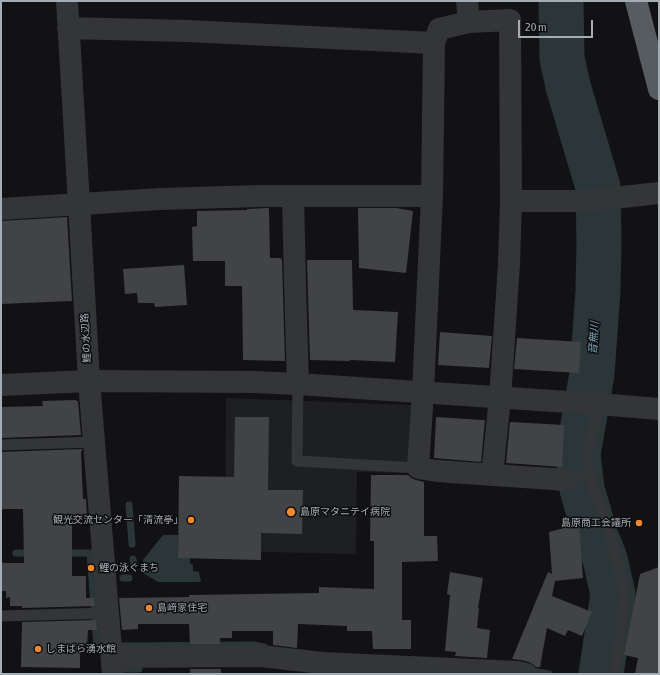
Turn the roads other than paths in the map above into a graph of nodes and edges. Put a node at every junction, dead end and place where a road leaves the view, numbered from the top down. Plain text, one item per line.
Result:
1 (67, 1) edge
2 (636, 1) edge
3 (468, 11) edge
4 (68, 28) junction
5 (434, 43) junction
6 (659, 89) edge
7 (659, 193) edge
8 (293, 196) junction
9 (432, 196) junction
10 (511, 201) junction
11 (79, 204) junction
12 (1, 209) edge
13 (89, 380) junction
14 (1, 384) edge
15 (298, 384) junction
16 (423, 392) junction
17 (500, 398) junction
18 (599, 404) junction
19 (659, 409) edge
20 (94, 442) junction
21 (1, 445) edge
22 (418, 468) junction
23 (589, 474) junction
24 (492, 475) junction
25 (567, 480) joint
26 (108, 613) junction
27 (1, 616) edge
28 (112, 665) edge
29 (526, 674) edge
30 (615, 674) edge

1 - 4 street, 鯉の水辺路
2 - 6 highway
3 - 5 street
3 - 10 street
4 - 5 street
4 - 11 street, 鯉の水辺路
5 - 9 street
7 - 10 street
8 - 9 street
8 - 11 street
8 - 15 street
9 - 16 street
10 - 17 street
11 - 12 street
11 - 13 street, 鯉の水辺路
13 - 14 street
13 - 15 street
13 - 20 street, 鯉の水辺路
15 - 16 street
15 - 22 lane
16 - 17 street
16 - 22 street
17 - 18 street
17 - 24 street
18 - 19 street
18 - 23 lane
20 - 21 lane
20 - 26 street, 鯉の水辺路
22 - 24 street
23 - 25 lane
23 - 30 lane
24 - 25 street
26 - 27 lane
26 - 28 street, 鯉の水辺路
28 - 29 street

